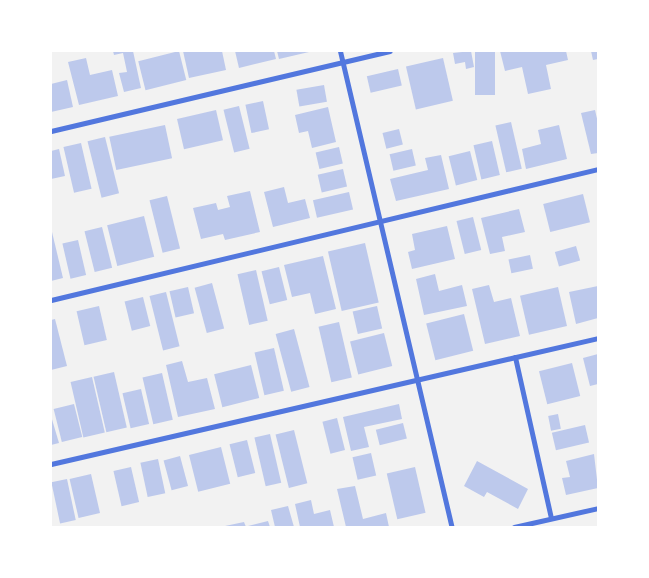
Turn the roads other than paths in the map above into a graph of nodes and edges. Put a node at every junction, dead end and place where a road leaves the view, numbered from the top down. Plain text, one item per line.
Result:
1 (340, 51) edge
2 (390, 51) edge
3 (342, 62) junction
4 (51, 131) edge
5 (598, 170) edge
6 (380, 221) junction
7 (51, 300) edge
8 (598, 338) edge
9 (515, 357) junction
10 (417, 378) junction
11 (51, 464) edge
12 (598, 508) edge
13 (551, 518) junction
14 (452, 527) edge
15 (514, 527) edge

1 - 3 street
2 - 3 street
3 - 4 street
3 - 6 street
5 - 6 street
6 - 7 street
6 - 10 street
8 - 9 street
9 - 10 street
9 - 13 street
10 - 11 street
10 - 14 street
12 - 13 street
13 - 15 street

